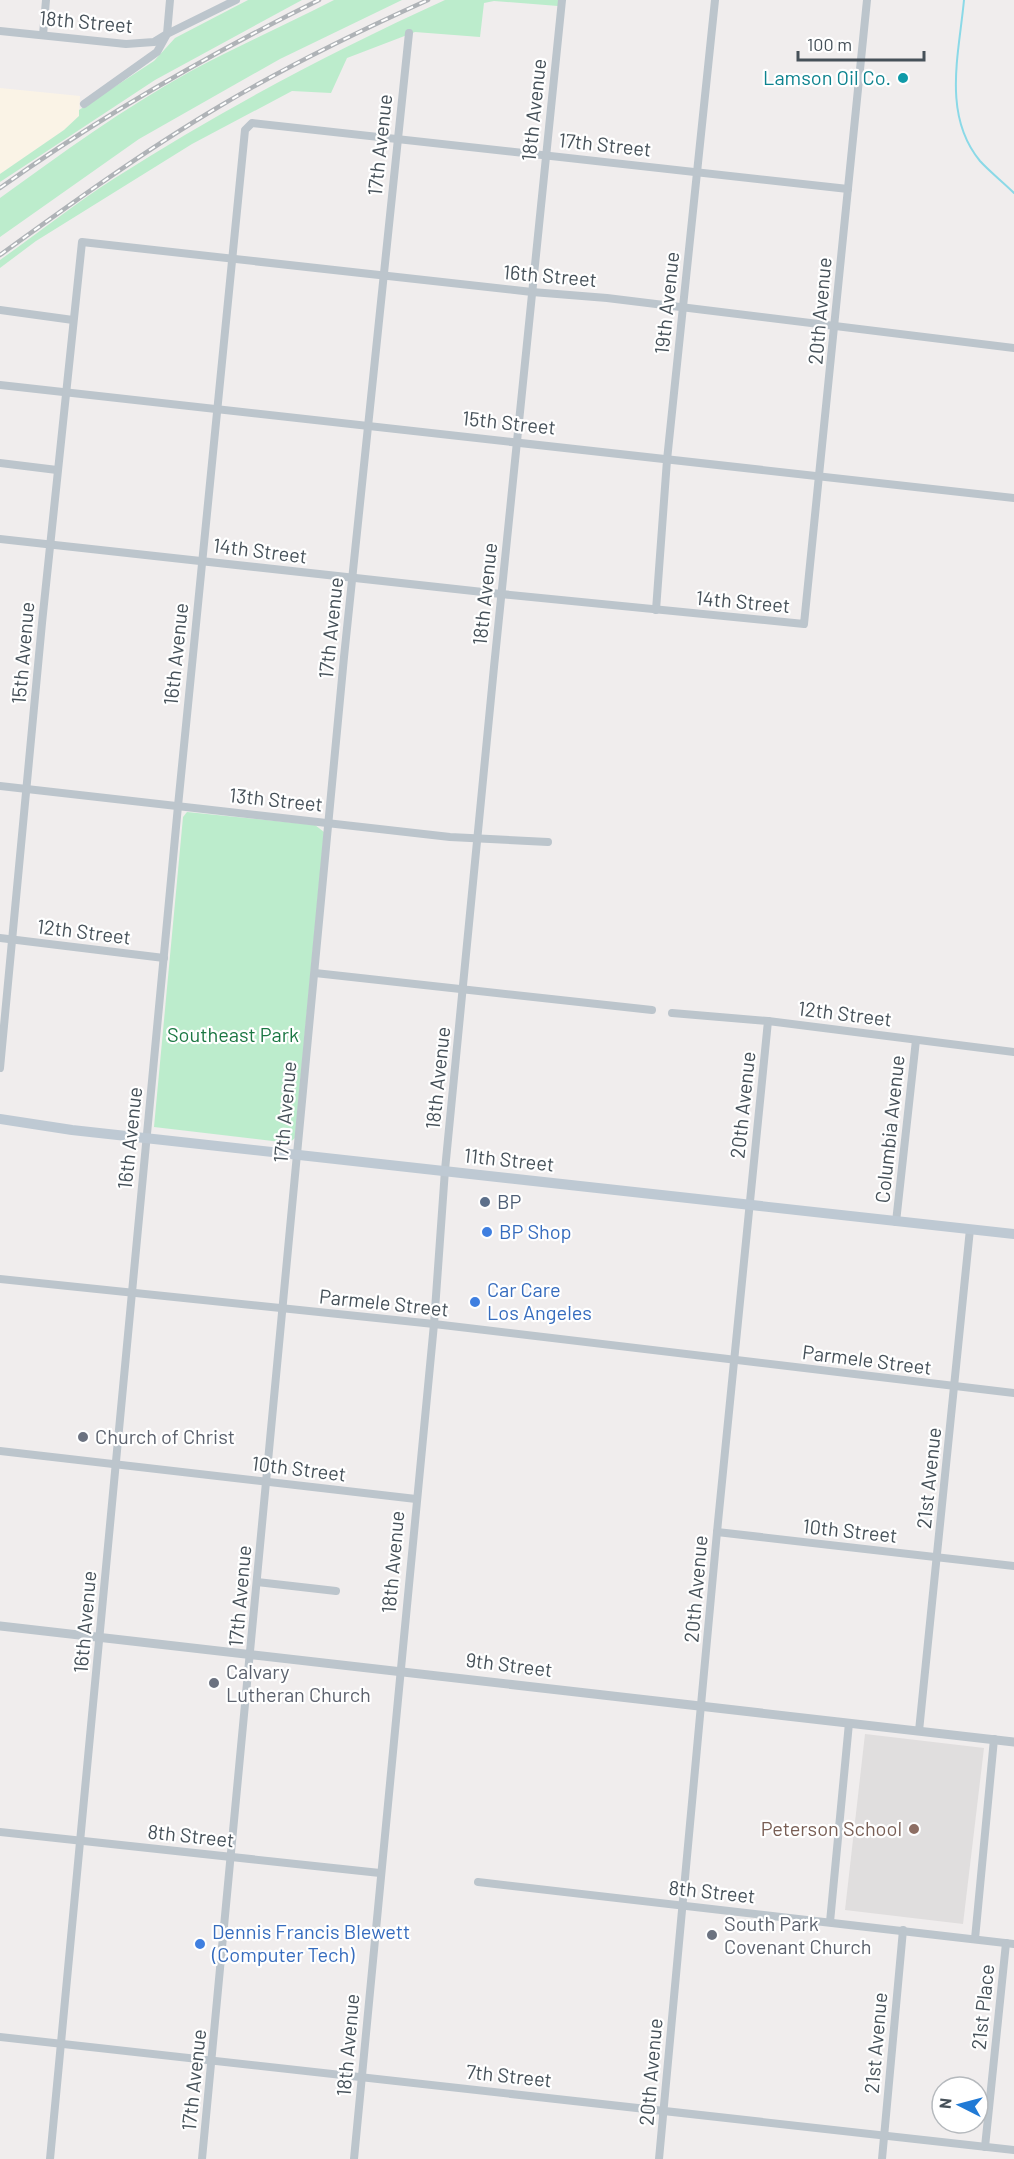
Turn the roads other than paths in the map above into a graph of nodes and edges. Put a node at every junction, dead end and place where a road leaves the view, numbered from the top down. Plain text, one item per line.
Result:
1 (46, 0) edge
2 (170, 0) edge
3 (236, 0) edge
4 (562, 0) edge
5 (716, 0) edge
6 (867, 0) edge
7 (0, 31) edge
8 (409, 33) dead end
9 (167, 34) junction
10 (43, 35) junction
11 (84, 104) dead end
12 (252, 123) joint
13 (397, 139) junction
14 (546, 155) junction
15 (698, 172) junction
16 (848, 189) junction
17 (82, 242) joint
18 (232, 257) junction
19 (384, 275) junction
20 (532, 292) junction
21 (683, 309) junction
22 (0, 310) edge
23 (73, 320) junction
24 (836, 326) junction
25 (1014, 348) edge
26 (0, 385) edge
27 (65, 393) junction
28 (216, 410) junction
29 (368, 427) junction
30 (517, 441) junction
31 (667, 460) junction
32 (0, 463) edge
33 (57, 470) junction
34 (820, 477) junction
35 (1014, 498) edge
36 (0, 539) edge
37 (50, 544) junction
38 (202, 561) junction
39 (352, 578) junction
40 (501, 594) junction
41 (656, 610) junction
42 (804, 624) joint
43 (0, 786) edge
44 (27, 789) junction
45 (178, 806) junction
46 (329, 823) junction
47 (478, 839) junction
48 (548, 842) dead end
49 (0, 938) edge
50 (13, 940) junction
51 (165, 958) junction
52 (315, 973) junction
53 (463, 989) junction
54 (652, 1010) dead end
55 (672, 1013) dead end
56 (768, 1022) junction
57 (916, 1040) junction
58 (1014, 1052) edge
59 (0, 1068) edge
60 (0, 1119) edge
61 (147, 1137) junction
62 (298, 1154) junction
63 (445, 1170) junction
64 (749, 1205) junction
65 (896, 1222) junction
66 (970, 1229) junction
67 (1014, 1234) edge
68 (0, 1279) edge
69 (131, 1294) junction
70 (284, 1309) junction
71 (434, 1324) junction
72 (735, 1359) junction
73 (955, 1388) junction
74 (1014, 1393) edge
75 (0, 1451) edge
76 (115, 1466) junction
77 (267, 1482) junction
78 (416, 1499) junction
79 (717, 1532) junction
80 (937, 1557) junction
81 (1014, 1566) edge
82 (258, 1582) junction
83 (336, 1591) dead end
84 (0, 1626) edge
85 (100, 1639) junction
86 (251, 1654) junction
87 (400, 1670) junction
88 (703, 1707) junction
89 (849, 1723) junction
90 (920, 1731) junction
91 (994, 1739) junction
92 (1014, 1742) edge
93 (0, 1832) edge
94 (80, 1842) junction
95 (232, 1857) junction
96 (380, 1873) junction
97 (478, 1882) dead end
98 (684, 1906) junction
99 (830, 1922) junction
100 (903, 1930) junction
101 (975, 1939) junction
102 (1010, 1943) edge
103 (0, 2037) edge
104 (61, 2044) junction
105 (212, 2060) junction
106 (361, 2077) junction
107 (664, 2109) junction
108 (884, 2135) junction
109 (986, 2147) junction
110 (1014, 2150) edge
111 (50, 2159) edge
112 (202, 2159) edge
113 (354, 2159) edge
114 (659, 2159) edge
115 (882, 2159) edge

1 - 10 street
2 - 9 street
3 - 9 street, 18th Street
4 - 14 street, 18th Avenue
5 - 15 street, 19th Avenue
6 - 16 street, 20th Avenue
7 - 10 street, 18th Street
8 - 13 street, 17th Avenue
9 - 10 street, 18th Street
9 - 11 street
12 - 13 street, 17th Street
12 - 18 street, 16th Avenue
13 - 14 street, 17th Street
13 - 19 street, 17th Avenue
14 - 15 street, 17th Street
14 - 20 street, 18th Avenue
15 - 16 street, 17th Street
15 - 21 street, 19th Avenue
16 - 24 street, 20th Avenue
17 - 18 street, 16th Street
17 - 23 street, 15th Avenue
18 - 19 street, 16th Street
18 - 28 street, 16th Avenue
19 - 20 street, 16th Street
19 - 29 street, 17th Avenue
20 - 21 street, 16th Street
20 - 30 street, 18th Avenue
21 - 24 street, 16th Street
21 - 31 street, 19th Avenue
22 - 23 street
23 - 27 street, 15th Avenue
24 - 25 street, 16th Street
24 - 34 street, 20th Avenue
26 - 27 street, 15th Street
27 - 28 street, 15th Street
27 - 33 street, 15th Avenue
28 - 29 street, 15th Street
28 - 38 street, 16th Avenue
29 - 30 street, 15th Street
29 - 39 street, 17th Avenue
30 - 31 street, 15th Street
30 - 40 street, 18th Avenue
31 - 34 street, 15th Street
31 - 41 street, 19th Avenue
32 - 33 street
33 - 37 street, 15th Avenue
34 - 35 street, 15th Street
34 - 42 street, 20th Avenue
36 - 37 street, 14th Street
37 - 38 street, 14th Street
37 - 44 street, 15th Avenue
38 - 39 street, 14th Street
38 - 45 street, 16th Avenue
39 - 40 street, 14th Street
39 - 46 street, 17th Avenue
40 - 41 street, 14th Street
40 - 47 street, 18th Avenue
41 - 42 street, 14th Street
43 - 44 street, 13th Street
44 - 45 street, 13th Street
44 - 50 street, 15th Avenue
45 - 46 street, 13th Street
45 - 51 street, 16th Avenue
46 - 47 street, 13th Street
46 - 52 street, 17th Avenue
47 - 48 street, 13th Street
47 - 53 street, 18th Avenue
49 - 50 street, 12th Street
50 - 51 street, 12th Street
50 - 59 street, 15th Avenue
51 - 61 street, 16th Avenue
52 - 53 street
52 - 62 street, 17th Avenue
53 - 54 street
53 - 63 street, 18th Avenue
55 - 56 street, 12th Street
56 - 57 street, 12th Street
56 - 64 street, 20th Avenue
57 - 58 street, 12th Street
57 - 65 street, Columbia Avenue
60 - 61 main road, 11th Street
61 - 62 main road, 11th Street
61 - 69 street, 16th Avenue
62 - 63 main road, 11th Street
62 - 70 street, 17th Avenue
63 - 64 main road, 11th Street
63 - 71 street, 18th Avenue
64 - 65 main road, 11th Street
64 - 72 street, 20th Avenue
65 - 66 main road, 11th Street
66 - 67 main road, 11th Street
66 - 73 street, 21st Avenue
68 - 69 street, Parmele Street
69 - 70 street, Parmele Street
69 - 76 street, 16th Avenue
70 - 71 street, Parmele Street
70 - 77 street, 17th Avenue
71 - 72 street, Parmele Street
71 - 78 street, 18th Avenue
72 - 73 street, Parmele Street
72 - 79 street, 20th Avenue
73 - 74 street, Parmele Street
73 - 80 street, 21st Avenue
75 - 76 street, 10th Street
76 - 77 street, 10th Street
76 - 85 street, 16th Avenue
77 - 78 street, 10th Street
77 - 82 street, 17th Avenue
78 - 87 street, 18th Avenue
79 - 80 street, 10th Street
79 - 88 street, 20th Avenue
80 - 81 street, 10th Street
80 - 90 street, 21st Avenue
82 - 83 street
82 - 86 street, 17th Avenue
84 - 85 street, 9th Street
85 - 86 street, 9th Street
85 - 94 street, 16th Avenue
86 - 87 street, 9th Street
86 - 95 street, 17th Avenue
87 - 88 street, 9th Street
87 - 96 street, 18th Avenue
88 - 89 street, 9th Street
88 - 98 street, 20th Avenue
89 - 90 street, 9th Street
89 - 99 street
90 - 91 street, 9th Street
91 - 92 street, 9th Street
91 - 101 street, 21st Place
93 - 94 street, 8th Street
94 - 95 street, 8th Street
94 - 104 street, 16th Avenue
95 - 96 street, 8th Street
95 - 105 street, 17th Avenue
96 - 106 street, 18th Avenue
97 - 98 street, 8th Street
98 - 99 street, 8th Street
98 - 107 street, 20th Avenue
99 - 100 street, 8th Street
100 - 101 street, 8th Street
100 - 108 street, 21st Avenue
101 - 102 street, 8th Street
102 - 109 street, 21st Place
103 - 104 street, 7th Street
104 - 105 street, 7th Street
104 - 111 street, 16th Avenue
105 - 106 street, 7th Street
105 - 112 street, 17th Avenue
106 - 107 street, 7th Street
106 - 113 street, 18th Avenue
107 - 108 street, 7th Street
107 - 114 street, 20th Avenue
108 - 109 street, 7th Street
108 - 115 street, 21st Avenue
109 - 110 street, 7th Street

